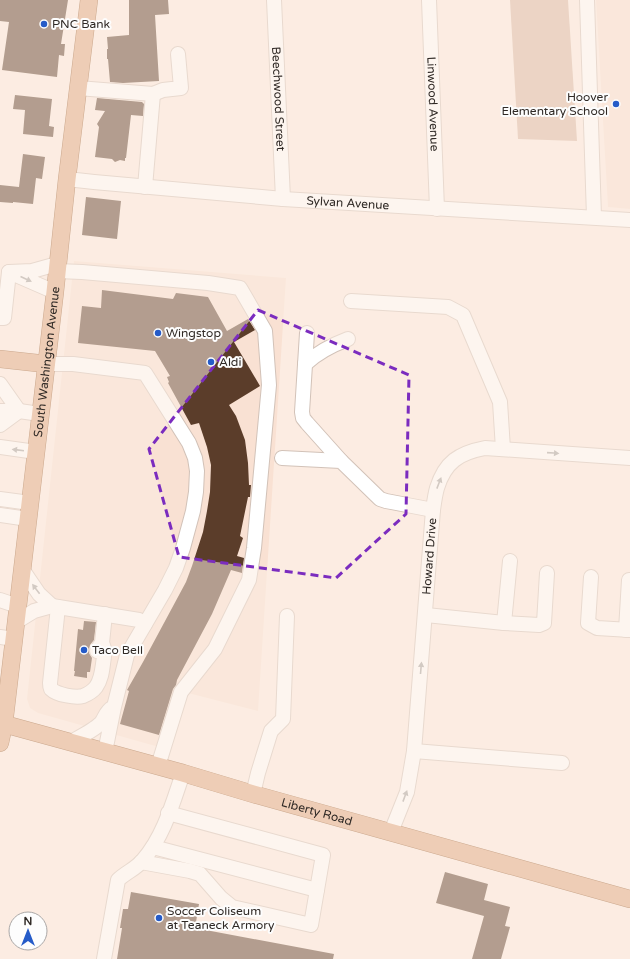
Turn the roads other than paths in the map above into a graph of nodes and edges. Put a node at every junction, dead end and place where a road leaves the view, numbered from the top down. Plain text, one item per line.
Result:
1 (89, 0) edge
2 (274, 0) edge
3 (429, 0) edge
4 (587, 0) edge
5 (178, 54) dead end
6 (78, 88) junction
7 (153, 94) junction
8 (67, 179) junction
9 (145, 187) junction
10 (283, 198) junction
11 (437, 209) junction
12 (594, 217) junction
13 (630, 220) edge
14 (57, 268) junction
15 (9, 272) junction
16 (55, 292) junction
17 (351, 301) dead end
18 (0, 318) edge
19 (307, 333) dead end
20 (348, 338) dead end
21 (0, 359) edge
22 (46, 364) junction
23 (305, 364) junction
24 (0, 384) edge
25 (0, 398) edge
26 (0, 411) edge
27 (20, 411) junction
28 (40, 414) junction
29 (0, 425) edge
30 (0, 447) edge
31 (503, 449) junction
32 (36, 452) junction
33 (282, 458) dead end
34 (630, 458) edge
35 (341, 460) junction
36 (0, 500) edge
37 (433, 510) junction
38 (29, 511) junction
39 (0, 515) edge
40 (510, 561) dead end
41 (22, 569) junction
42 (547, 574) dead end
43 (591, 577) dead end
44 (629, 580) edge
45 (0, 600) edge
46 (55, 606) junction
47 (105, 614) junction
48 (426, 615) junction
49 (287, 616) dead end
50 (504, 623) junction
51 (146, 624) junction
52 (12, 626) edge
53 (628, 630) edge
54 (114, 707) junction
55 (2, 724) edge
56 (71, 742) junction
57 (0, 743) edge
58 (414, 751) junction
59 (105, 752) junction
60 (562, 763) dead end
61 (158, 766) junction
62 (183, 773) junction
63 (253, 794) junction
64 (168, 813) junction
65 (391, 832) junction
66 (153, 846) junction
67 (141, 862) junction
68 (317, 890) junction
69 (630, 899) edge
70 (104, 959) edge

1 - 6 main road, South Washington Avenue
2 - 10 street, Beechwood Street
3 - 11 street, Linwood Avenue
4 - 12 street
5 - 7 street
6 - 7 street
6 - 8 main road, South Washington Avenue
7 - 9 street
8 - 9 street, Sylvan Avenue
8 - 14 main road, South Washington Avenue
9 - 10 street, Sylvan Avenue
10 - 11 street, Sylvan Avenue
11 - 12 street, Sylvan Avenue
12 - 13 street, Sylvan Avenue
14 - 15 street
14 - 16 main road, South Washington Avenue
14 - 61 street
15 -> 16 street
15 - 18 street
16 - 22 main road, South Washington Avenue
17 - 31 street
19 - 23 street
20 - 23 street
21 - 22 main road
22 - 28 main road, South Washington Avenue
22 - 51 street
23 - 35 street
24 - 27 street
25 - 27 street
26 - 27 street
27 - 28 street
27 - 29 street
28 - 32 main road, South Washington Avenue
32 -> 30 street
31 -> 34 street, Howard Drive
37 -> 31 street, Howard Drive
32 - 38 main road, South Washington Avenue
33 - 35 street
35 - 37 street
36 - 38 street
37 - 48 street, Howard Drive
38 - 39 street
38 - 41 main road, South Washington Avenue
40 - 50 street
46 -> 41 street
41 - 52 main road, South Washington Avenue
42 - 50 street
43 - 53 street
44 - 53 street
45 - 52 street
46 - 47 street
46 - 47 street
46 - 52 street
47 - 51 street
48 - 50 street
58 -> 48 street, Howard Drive
49 - 63 street
51 - 54 street
52 - 55 main road, South Washington Avenue
54 - 56 street
54 - 59 street
55 - 56 main road, Liberty Road
55 - 57 main road, South Washington Avenue
56 - 59 main road, Liberty Road
58 - 60 street
65 -> 58 street, Howard Drive
59 - 61 main road, Liberty Road
61 - 62 main road, Liberty Road
62 - 63 main road, Liberty Road
62 - 64 street
63 - 65 main road, Liberty Road
64 - 66 street
64 - 68 street
65 - 69 main road, Liberty Road
66 - 67 street
66 - 68 street
67 - 68 street
67 - 70 street

